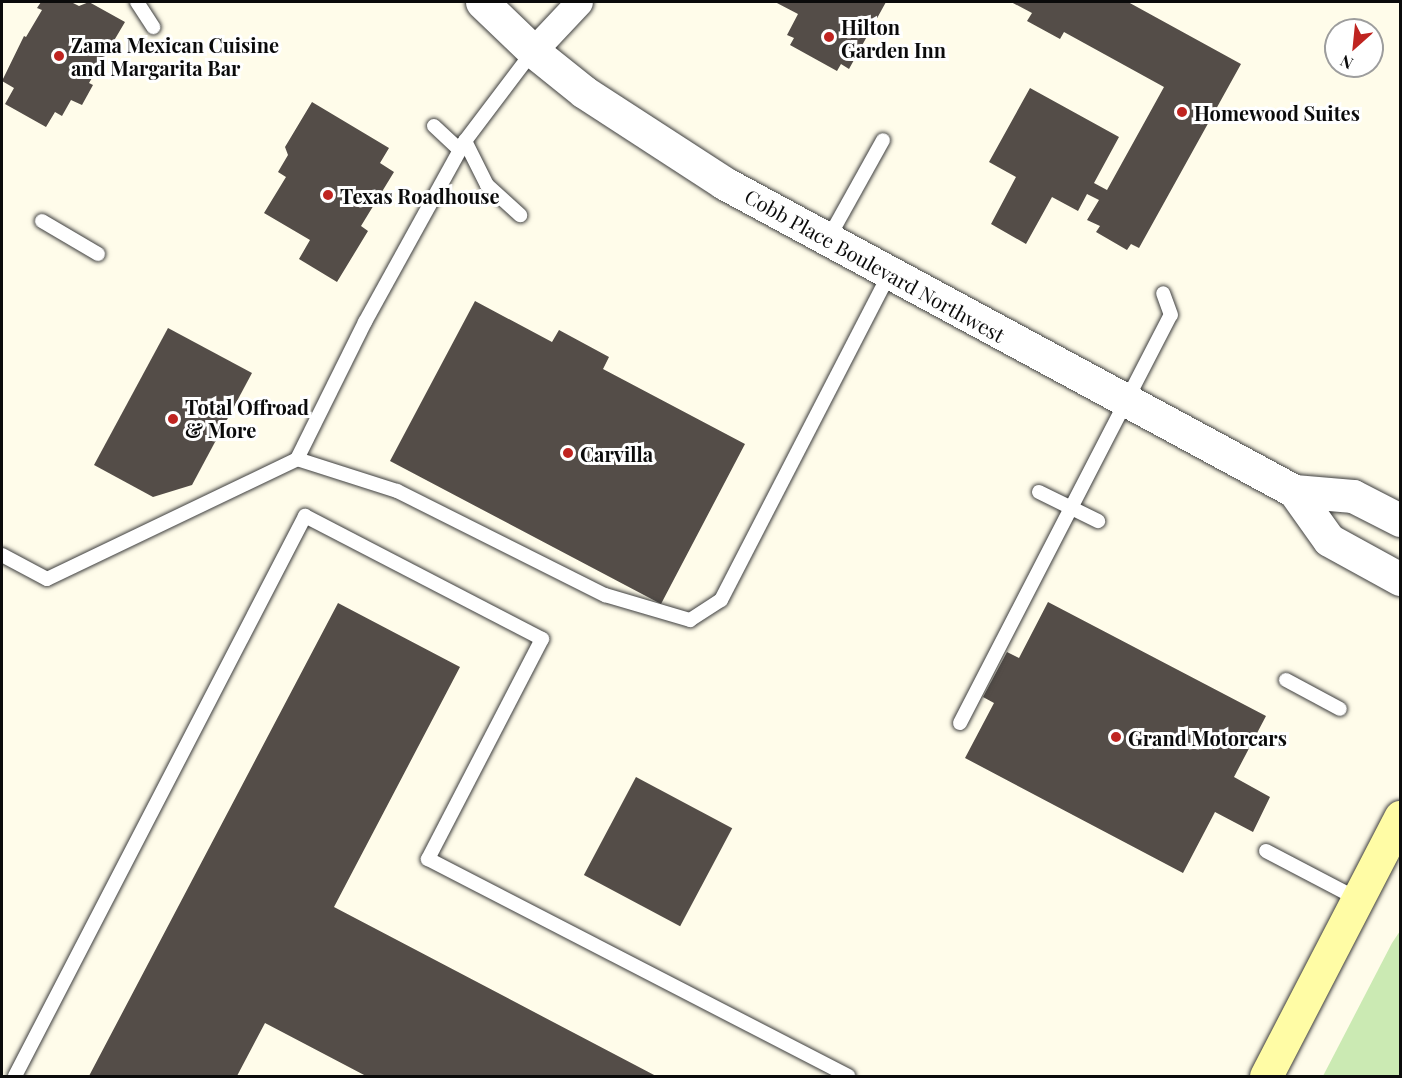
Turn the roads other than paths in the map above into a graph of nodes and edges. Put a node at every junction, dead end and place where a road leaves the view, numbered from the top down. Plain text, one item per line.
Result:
1 (137, 2) edge
2 (482, 2) edge
3 (579, 2) edge
4 (153, 27) dead end
5 (533, 51) junction
6 (434, 126) dead end
7 (883, 140) dead end
8 (462, 146) junction
9 (520, 215) dead end
10 (42, 221) dead end
11 (828, 239) junction
12 (98, 254) dead end
13 (890, 273) junction
14 (1163, 293) dead end
15 (1127, 402) junction
16 (297, 459) junction
17 (1294, 491) junction
18 (1039, 492) dead end
19 (1072, 508) junction
20 (1401, 520) edge
21 (1098, 521) dead end
22 (2, 555) edge
23 (1401, 579) edge
24 (1286, 680) dead end
25 (1340, 709) dead end
26 (960, 723) dead end
27 (1401, 818) edge
28 (1266, 851) dead end
29 (1358, 899) junction
30 (15, 1077) edge
31 (848, 1077) edge
32 (1266, 1077) edge

1 - 4 lane
2 - 5 street, Cobb Place Boulevard Northwest
3 - 5 street
5 - 8 lane
5 - 11 street, Cobb Place Boulevard Northwest
6 - 8 lane
7 - 11 lane
8 - 9 lane
8 - 16 lane
10 - 12 lane
11 - 13 street, Cobb Place Boulevard Northwest
13 - 15 street, Cobb Place Boulevard Northwest
13 - 16 lane
14 - 15 lane
15 - 17 street, Cobb Place Boulevard Northwest
15 - 19 lane
16 - 22 lane
17 - 20 street, Cobb Place Boulevard Northwest
17 - 23 street, Cobb Place Boulevard Northwest
18 - 19 lane
19 - 21 lane
19 - 26 lane
24 - 25 lane
27 - 29 main road
28 - 29 lane
29 - 32 main road
30 - 31 lane

